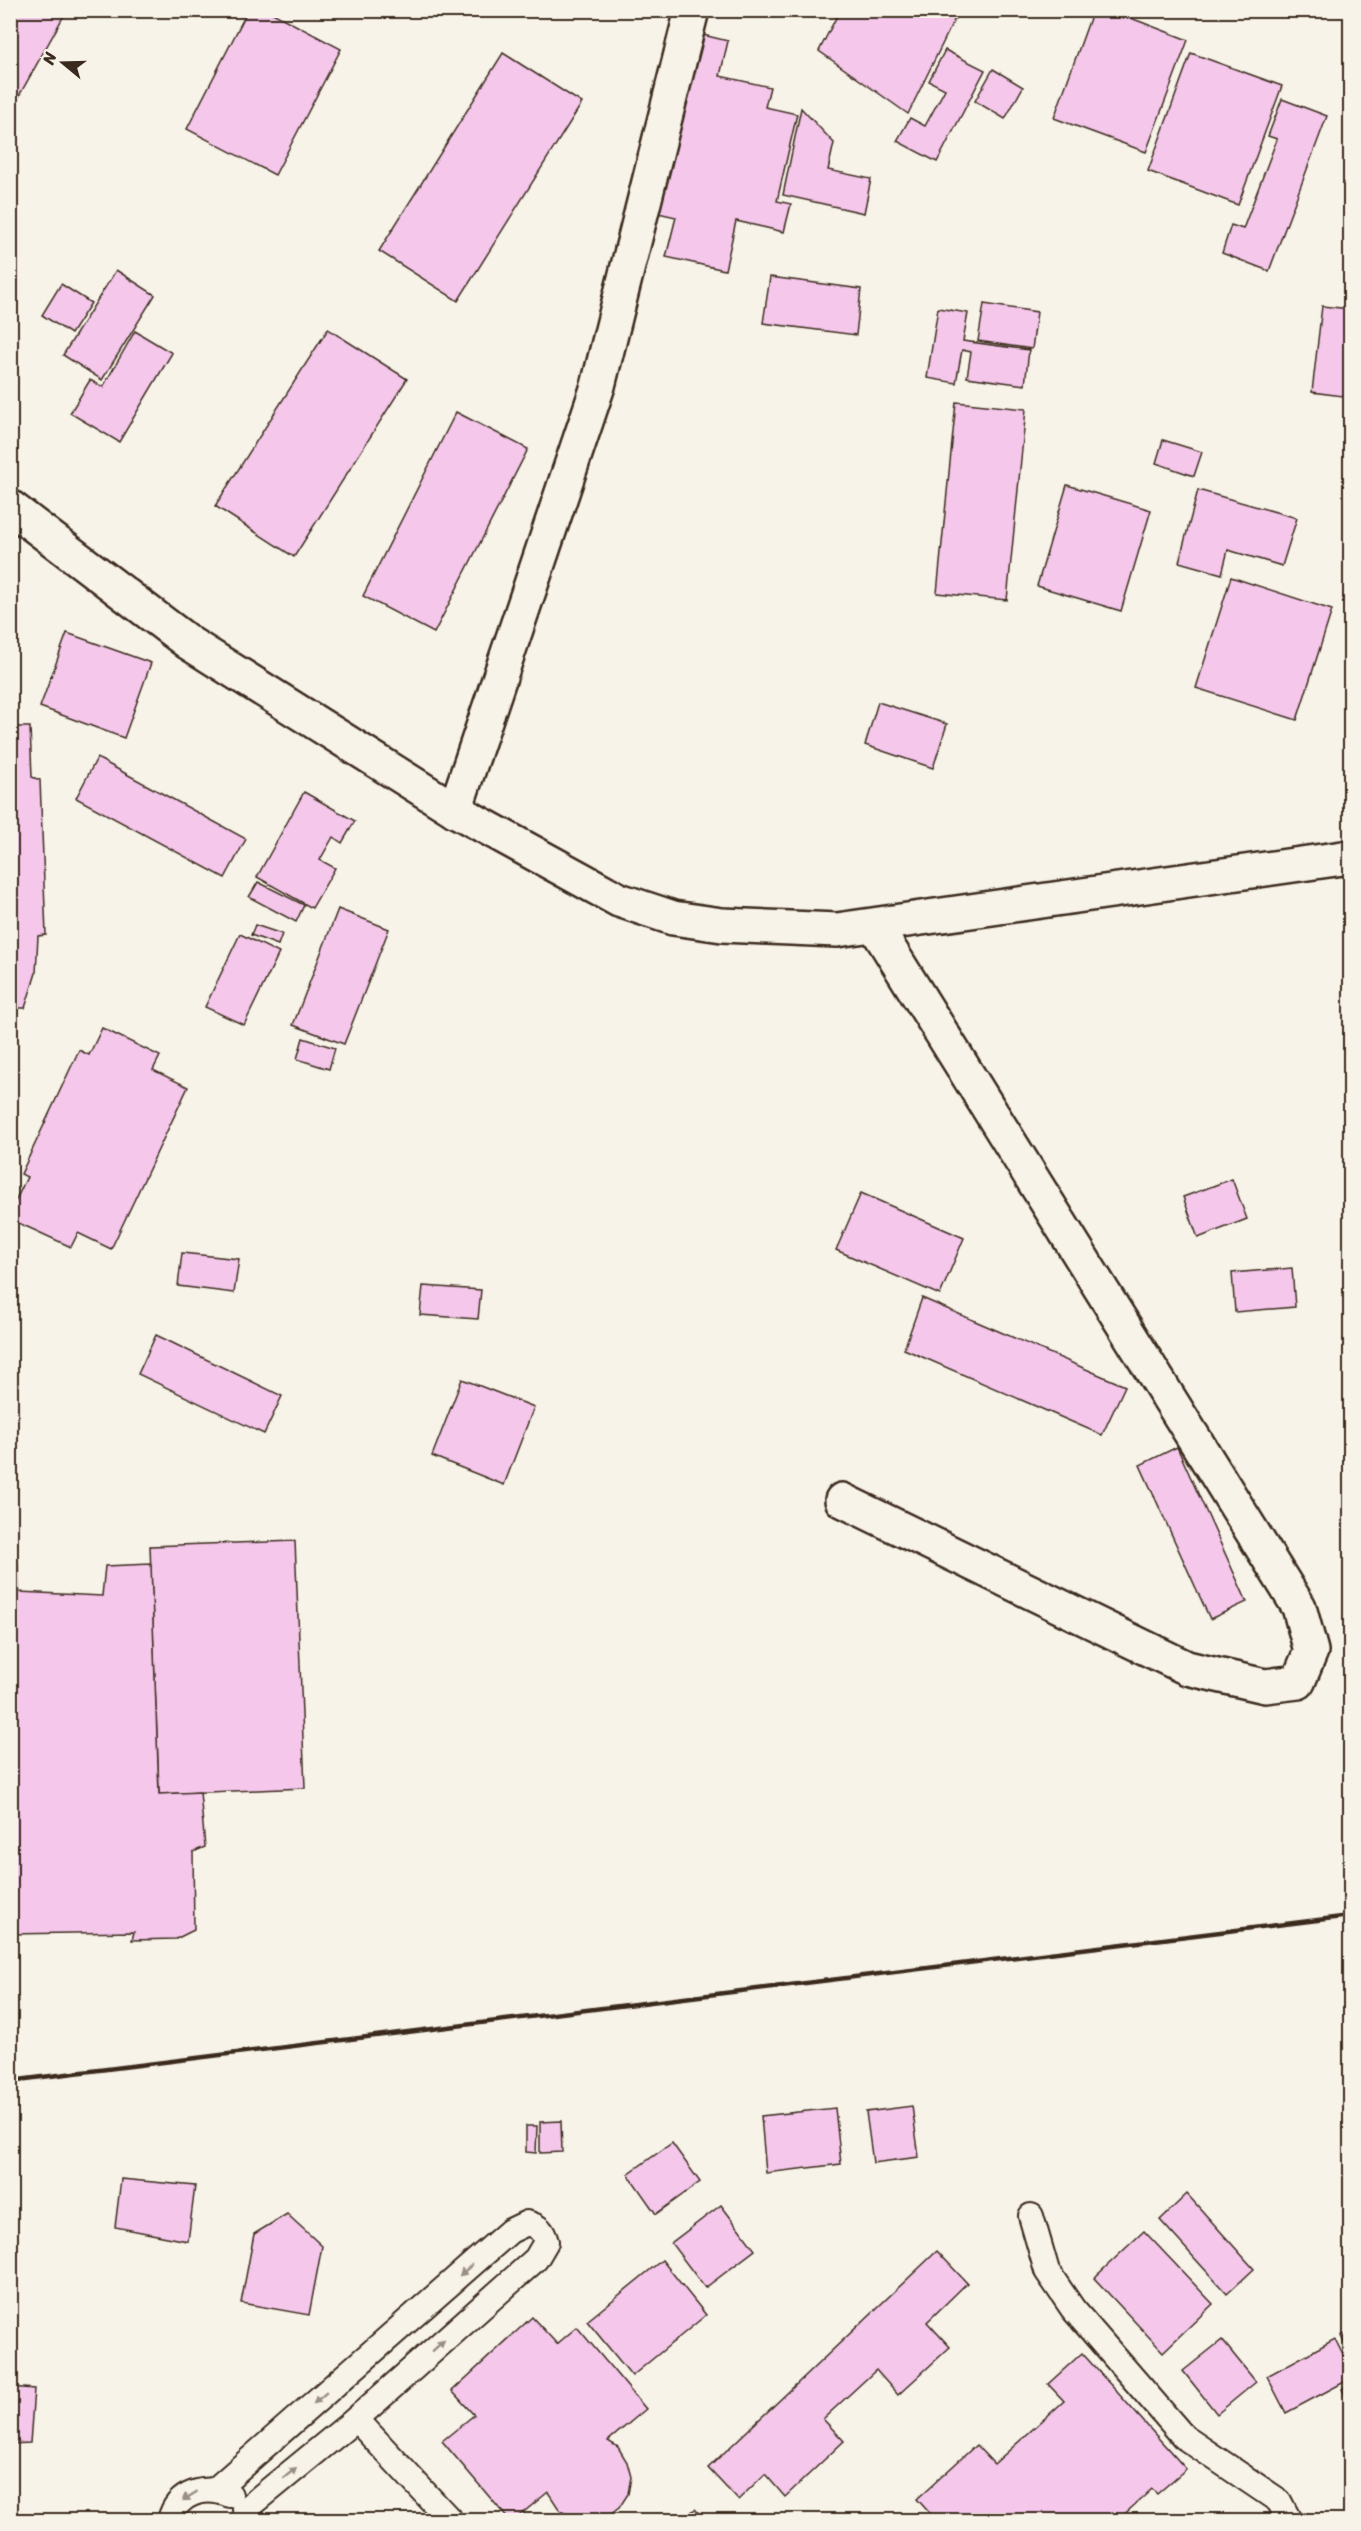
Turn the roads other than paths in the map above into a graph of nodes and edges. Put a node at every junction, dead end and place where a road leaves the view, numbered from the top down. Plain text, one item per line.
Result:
1 (692, 10) edge
2 (10, 507) edge
3 (455, 810) junction
4 (1350, 857) edge
5 (875, 926) junction
6 (843, 1500) dead end
7 (1031, 2216) dead end
8 (356, 2419) junction
9 (216, 2489) junction
10 (247, 2515) edge
11 (170, 2520) edge
12 (450, 2520) edge
13 (1289, 2520) edge

1 - 3 street
2 - 3 street
3 - 5 street
4 - 5 street
5 - 6 street
7 - 13 lane
8 -> 9 lane
10 -> 8 lane
8 - 12 lane
9 - 10 lane
9 -> 11 lane

